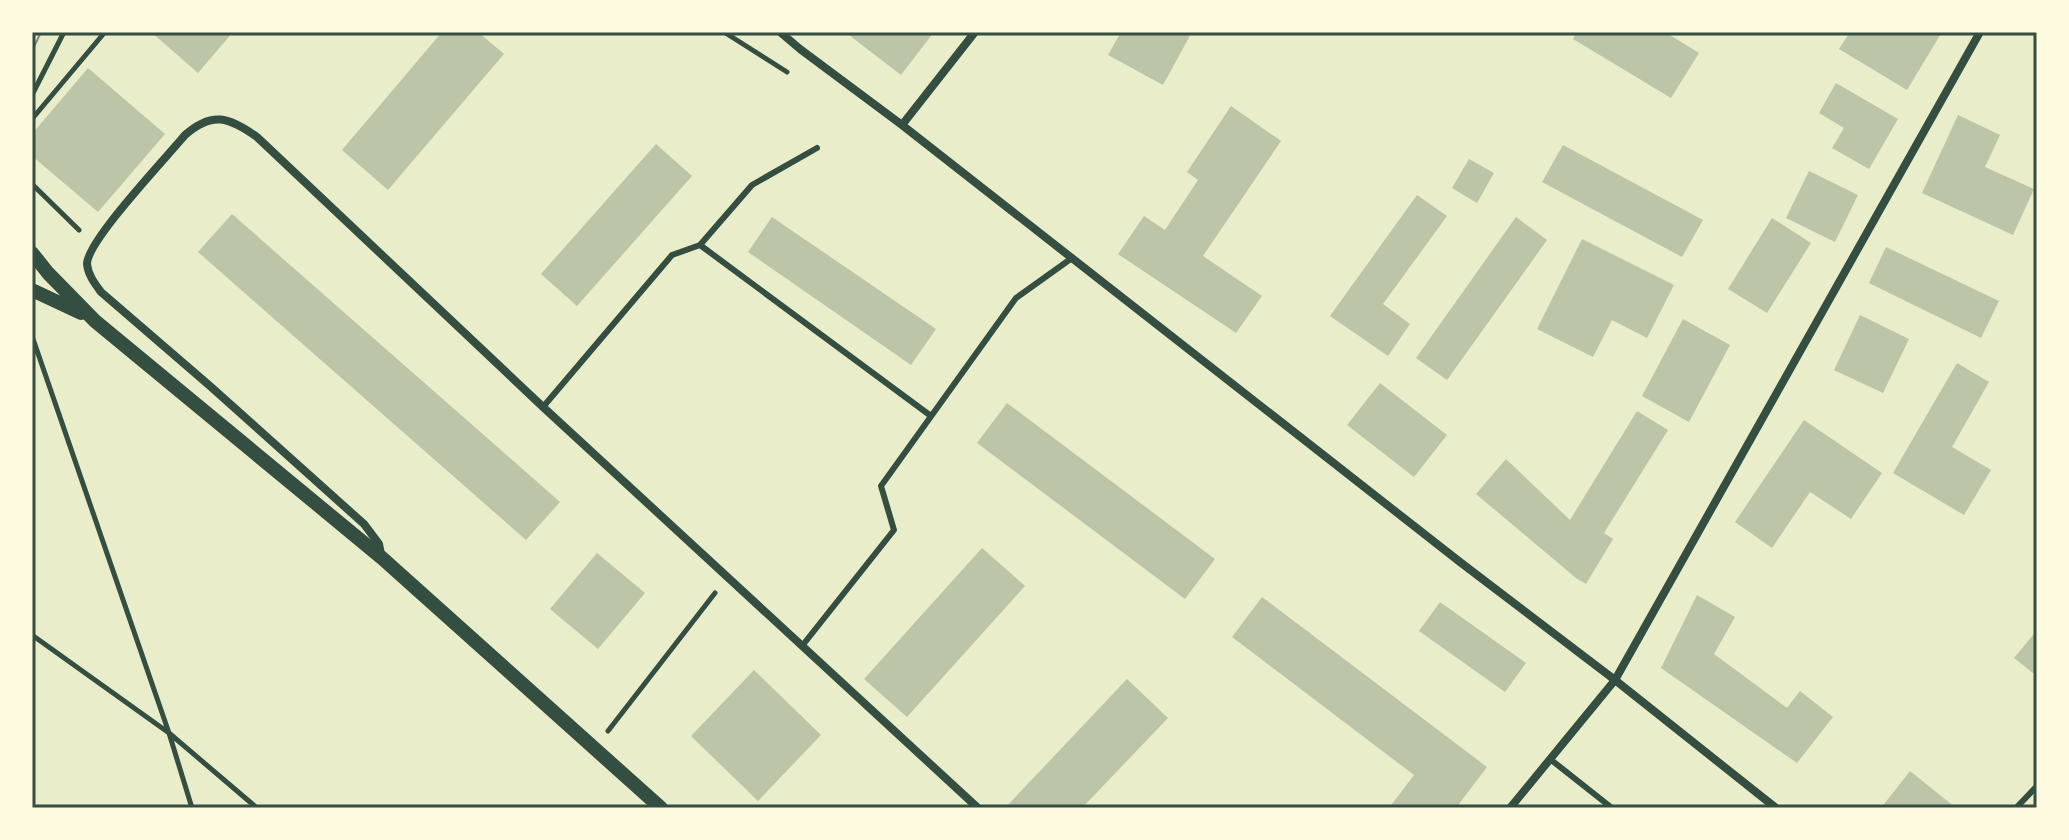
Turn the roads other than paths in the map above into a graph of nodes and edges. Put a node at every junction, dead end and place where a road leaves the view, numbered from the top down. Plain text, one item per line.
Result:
1 (780, 32) edge
2 (975, 32) edge
3 (1980, 32) edge
4 (902, 125) junction
5 (817, 148) dead end
6 (700, 245) junction
7 (32, 253) edge
8 (1072, 258) junction
9 (32, 290) edge
10 (95, 321) junction
11 (543, 407) junction
12 (931, 416) junction
13 (382, 558) junction
14 (802, 646) junction
15 (1615, 680) junction
16 (1550, 759) junction
17 (2037, 786) edge
18 (661, 808) edge
19 (978, 808) edge
20 (1510, 808) edge
21 (1612, 808) edge
22 (1776, 808) edge
23 (2016, 808) edge

1 - 4 street
2 - 4 street
3 - 15 street
4 - 8 street
5 - 6 lane
6 - 11 lane
6 - 12 lane
7 - 10 street
8 - 12 lane
8 - 15 street
9 - 10 street
10 - 13 street
11 - 13 street
11 - 14 street
12 - 14 lane
13 - 18 street
14 - 19 street
15 - 16 street
15 - 22 street
16 - 20 street
16 - 21 lane
17 - 23 lane

